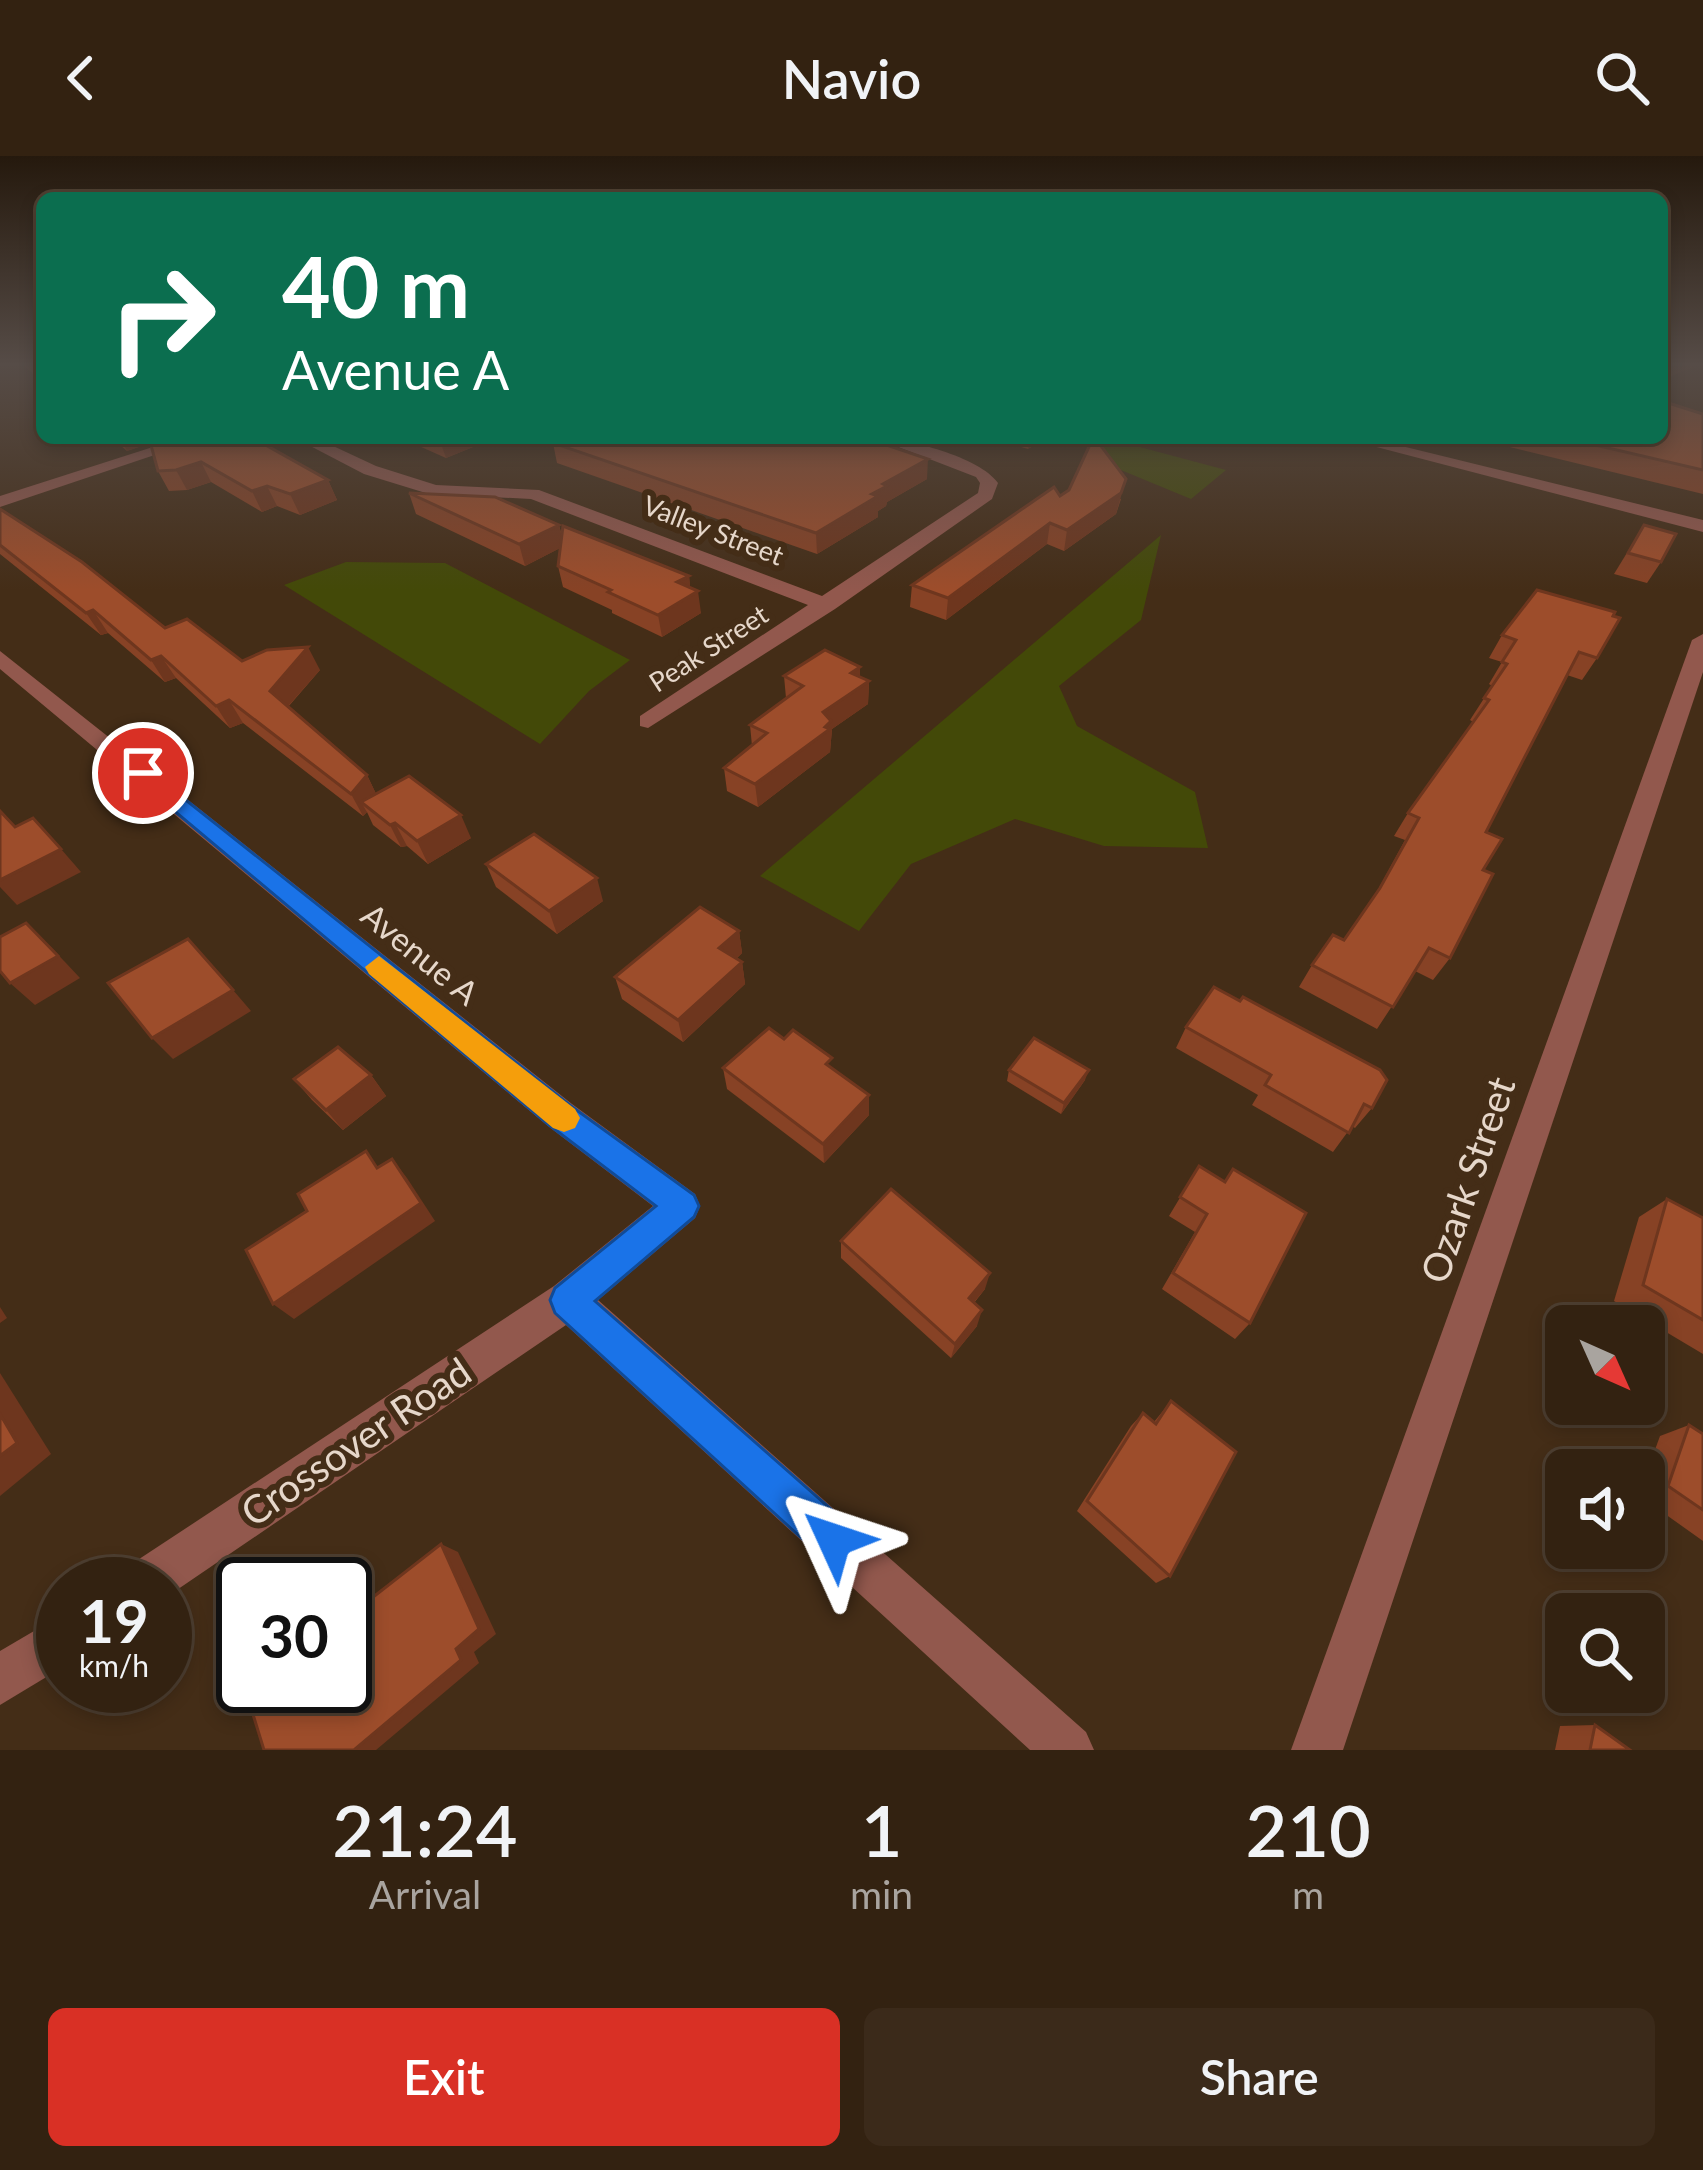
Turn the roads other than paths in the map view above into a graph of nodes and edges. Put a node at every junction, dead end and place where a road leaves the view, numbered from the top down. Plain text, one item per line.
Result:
1 (179, 444) edge
2 (316, 444) edge
3 (900, 444) edge
4 (1374, 444) edge
5 (0, 502) edge
6 (1703, 526) edge
7 (828, 604) junction
8 (1703, 640) edge
9 (0, 658) edge
10 (648, 721) dead end
11 (568, 1300) junction
12 (183, 1557) edge
13 (36, 1656) edge
14 (0, 1680) edge
15 (1068, 1750) edge
16 (1317, 1750) edge

1 - 5 street
2 - 7 street, Valley Street
3 - 7 street, Peak Street
4 - 6 street
7 - 10 street, Peak Street
8 - 16 street, Ozark Street
9 - 11 street, Avenue A
11 - 12 street, Crossover Road
11 - 15 street
13 - 14 street

